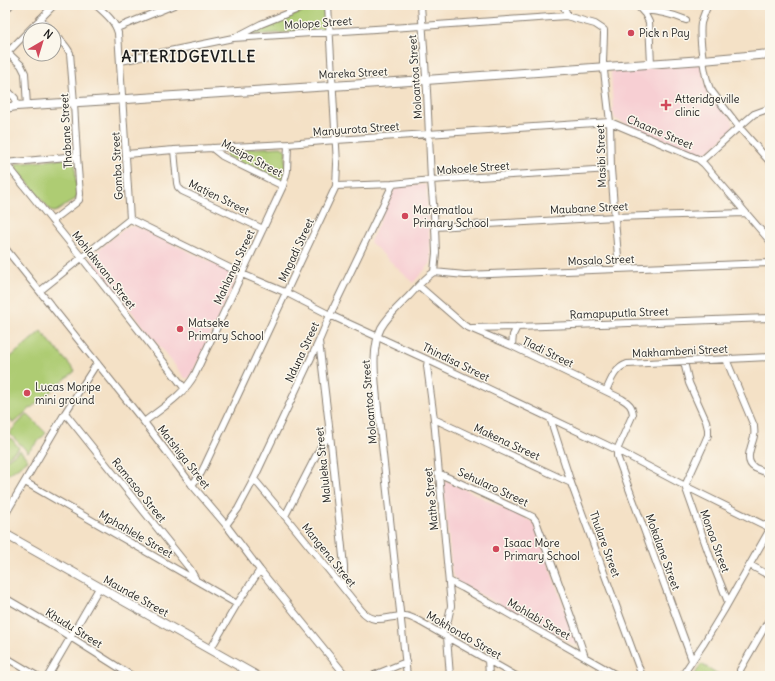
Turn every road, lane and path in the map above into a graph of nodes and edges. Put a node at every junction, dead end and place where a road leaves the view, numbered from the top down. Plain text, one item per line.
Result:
1 (8, 5) edge
2 (54, 5) edge
3 (96, 5) edge
4 (174, 5) edge
5 (308, 5) edge
6 (328, 5) edge
7 (421, 5) edge
8 (563, 5) edge
9 (637, 5) edge
10 (708, 5) edge
11 (5, 9) edge
12 (643, 10) junction
13 (566, 16) junction
14 (40, 19) junction
15 (686, 20) dead end
16 (43, 22) edge
17 (422, 26) junction
18 (117, 28) junction
19 (330, 32) junction
20 (233, 38) junction
21 (62, 42) edge
22 (6, 51) edge
23 (770, 54) edge
24 (703, 60) junction
25 (120, 61) junction
26 (652, 64) junction
27 (604, 67) junction
28 (426, 80) junction
29 (333, 85) junction
30 (5, 88) edge
31 (122, 100) junction
32 (74, 103) junction
33 (16, 106) junction
34 (26, 106) junction
35 (5, 108) edge
36 (770, 109) edge
37 (610, 122) junction
38 (739, 127) junction
39 (429, 134) junction
40 (336, 140) junction
41 (288, 144) junction
42 (212, 148) junction
43 (174, 150) junction
44 (126, 154) junction
45 (77, 156) junction
46 (701, 162) junction
47 (770, 162) edge
48 (5, 163) edge
49 (611, 169) junction
50 (431, 180) junction
51 (393, 184) junction
52 (283, 186) junction
53 (336, 186) junction
54 (744, 213) junction
55 (615, 217) junction
56 (130, 219) junction
57 (52, 221) junction
58 (435, 227) junction
59 (263, 229) junction
60 (770, 242) edge
61 (5, 248) edge
62 (82, 258) junction
63 (770, 263) edge
64 (619, 269) junction
65 (434, 272) junction
66 (242, 274) junction
67 (419, 286) junction
68 (40, 291) junction
69 (287, 293) junction
70 (330, 315) junction
71 (770, 318) edge
72 (517, 327) junction
73 (468, 328) junction
74 (377, 336) junction
75 (319, 341) junction
76 (512, 346) junction
77 (770, 358) edge
78 (726, 359) junction
79 (428, 360) junction
80 (684, 362) junction
81 (97, 363) junction
82 (184, 389) junction
83 (606, 391) junction
84 (65, 413) junction
85 (550, 418) junction
86 (434, 419) junction
87 (144, 422) junction
88 (330, 434) junction
89 (617, 450) junction
90 (438, 473) junction
91 (770, 474) edge
92 (254, 479) junction
93 (25, 482) junction
94 (571, 483) junction
95 (192, 485) junction
96 (685, 486) junction
97 (5, 515) edge
98 (286, 516) junction
99 (226, 525) junction
100 (770, 528) edge
101 (5, 534) edge
102 (750, 564) junction
103 (260, 570) junction
104 (770, 576) edge
105 (196, 580) junction
106 (449, 581) junction
107 (343, 587) junction
108 (99, 588) junction
109 (5, 598) edge
110 (728, 602) junction
111 (237, 604) junction
112 (401, 616) junction
113 (770, 618) edge
114 (445, 636) junction
115 (71, 637) junction
116 (210, 650) junction
117 (5, 657) edge
118 (585, 657) junction
119 (488, 660) junction
120 (692, 660) junction
121 (406, 662) junction
122 (37, 676) edge
123 (48, 676) edge
124 (132, 676) edge
125 (257, 676) edge
126 (347, 676) edge
127 (372, 676) edge
128 (407, 676) edge
129 (450, 676) edge
130 (490, 676) edge
131 (516, 676) edge
132 (618, 676) edge
133 (642, 676) edge
134 (682, 676) edge
135 (740, 676) edge

1 - 11 street
2 - 14 street
3 - 18 street
4 - 18 street
5 - 20 street, Molope Street
6 - 19 street, Mngadi Street
7 - 17 street, Moloantoa Street
8 - 13 street
9 - 12 street
10 - 24 street
12 - 15 street
12 - 26 street
13 - 17 street, Molope Street
13 - 27 street, Molope Street
14 - 16 street
14 - 22 street
17 - 19 street, Molope Street
17 - 28 street, Moloantoa Street
18 - 25 street, Gomba Street
19 - 20 street, Molope Street
19 - 29 street, Mngadi Street
20 - 25 street, Molope Street
21 - 32 street, Thabane Street
22 - 34 street
23 - 24 street, Mareka Street
24 - 26 street, Mareka Street
24 - 38 street
25 - 31 street, Gomba Street
26 - 27 street, Mareka Street
27 - 28 street, Mareka Street
27 - 37 street, Masibi Street
28 - 29 street, Mareka Street
28 - 39 street, Moloantoa Street
29 - 31 street, Mareka Street
29 - 40 street, Mngadi Street
30 - 33 street
31 - 32 street, Mareka Street
31 - 44 street, Gomba Street
32 - 34 street, Mareka Street
32 - 45 street, Thabane Street
33 - 34 street, Mareka Street
33 - 35 street, Mareka Street
36 - 38 street
37 - 39 street, Manyurota Street
37 - 46 street, Chaane Street
37 - 49 street, Masibi Street
38 - 46 street
38 - 47 street
39 - 40 street, Manyurota Street
39 - 50 street, Moloantoa Street
40 - 41 street, Manyurota Street
40 - 53 street, Mngadi Street
41 - 42 street, Manyurota Street
41 - 52 street, Mahlangu Street
42 - 43 street, Manyurota Street
42 - 52 street, Masipa Street
43 - 44 street, Manyurota Street
43 - 59 street, Matjen Street
44 - 56 street, Gomba Street
45 - 48 street
45 - 57 street, Thabane Street
46 - 54 street
48 - 57 street, Mohlakwana Street
49 - 50 street, Mokoele Street
49 - 55 street, Masibi Street
50 - 51 street, Mokoele Street
50 - 58 street, Moloantoa Street
51 - 53 street, Mokoele Street
51 - 70 street, Nduna Street
52 - 59 street, Mahlangu Street
53 - 69 street, Mngadi Street
54 - 55 street, Maubane Street
54 - 60 street
55 - 58 street, Maubane Street
55 - 64 street, Masibi Street
56 - 62 street
56 - 66 street, Thindisa Street
57 - 62 street, Mohlakwana Street
58 - 65 street, Moloantoa Street
59 - 66 street, Mahlangu Street
61 - 68 street, Matshiga Street
62 - 68 street
62 - 82 street, Mohlakwana Street
63 - 64 street, Mosalo Street
64 - 65 street, Mosalo Street
65 - 67 street, Moloantoa Street
66 - 69 street, Thindisa Street
66 - 82 street, Mahlangu Street
67 - 73 street, Tladi Street
67 - 74 street, Moloantoa Street
68 - 81 street, Matshiga Street
69 - 70 street, Thindisa Street
69 - 95 street, Mngadi Street
70 - 74 street, Thindisa Street
70 - 75 street, Nduna Street
71 - 72 street, Ramapuputla Street
72 - 73 street, Ramapuputla Street
72 - 76 street
73 - 76 street, Tladi Street
74 - 79 street, Thindisa Street
74 - 112 street, Moloantoa Street
75 - 88 street, Maluleka Street
75 - 92 street, Nduna Street
76 - 83 street, Tladi Street
77 - 78 street, Makhambeni Street
78 - 80 street, Makhambeni Street
78 - 91 street
79 - 85 street, Thindisa Street
79 - 86 street, Mathe Street
80 - 83 street, Makhambeni Street
80 - 96 street
81 - 84 street
81 - 87 street, Matshiga Street
82 - 87 street, Mahlangu Street
83 - 89 street, Tladi Street
84 - 93 street
84 - 105 street, Ramasoo Street
85 - 89 street, Thindisa Street
85 - 94 street, Thulare Street
86 - 90 street, Mathe Street
86 - 94 street, Makena Street
87 - 95 street, Matshiga Street
88 - 98 street
88 - 107 street, Maluleka Street
89 - 96 street, Thindisa Street
89 - 120 street, Mokalane Street
90 - 106 street, Mathe Street
90 - 118 street, Sehularo Street
92 - 98 street, Mangena Street
92 - 99 street, Nduna Street
93 - 97 street
93 - 105 street, Mphahlele Street
94 - 133 street, Thulare Street
95 - 99 street, Matshiga Street
96 - 100 street, Thindisa Street
96 - 110 street, Monoa Street
98 - 107 street, Mangena Street
99 - 103 street, Matshiga Street
100 - 102 street
101 - 108 street, Maunde Street
102 - 104 street
102 - 110 street
103 - 111 street
103 - 126 street, Matshiga Street
105 - 111 street, Mphahlele Street
106 - 114 street, Mathe Street
106 - 118 street, Mohlabi Street
107 - 112 street, Mangena Street
108 - 115 street
108 - 116 street, Maunde Street
109 - 115 street, Khudu Street
110 - 120 street
111 - 116 street
112 - 114 street, Mokhondo Street
112 - 121 street, Moloantoa Street
113 - 135 street
114 - 119 street, Mokhondo Street
114 - 129 street
115 - 123 street
115 - 124 street, Khudu Street
116 - 125 street, Maunde Street
117 - 122 street
118 - 132 street, Mohlabi Street
119 - 130 street
119 - 131 street, Mokhondo Street
120 - 134 street
121 - 127 street
121 - 128 street, Moloantoa Street

